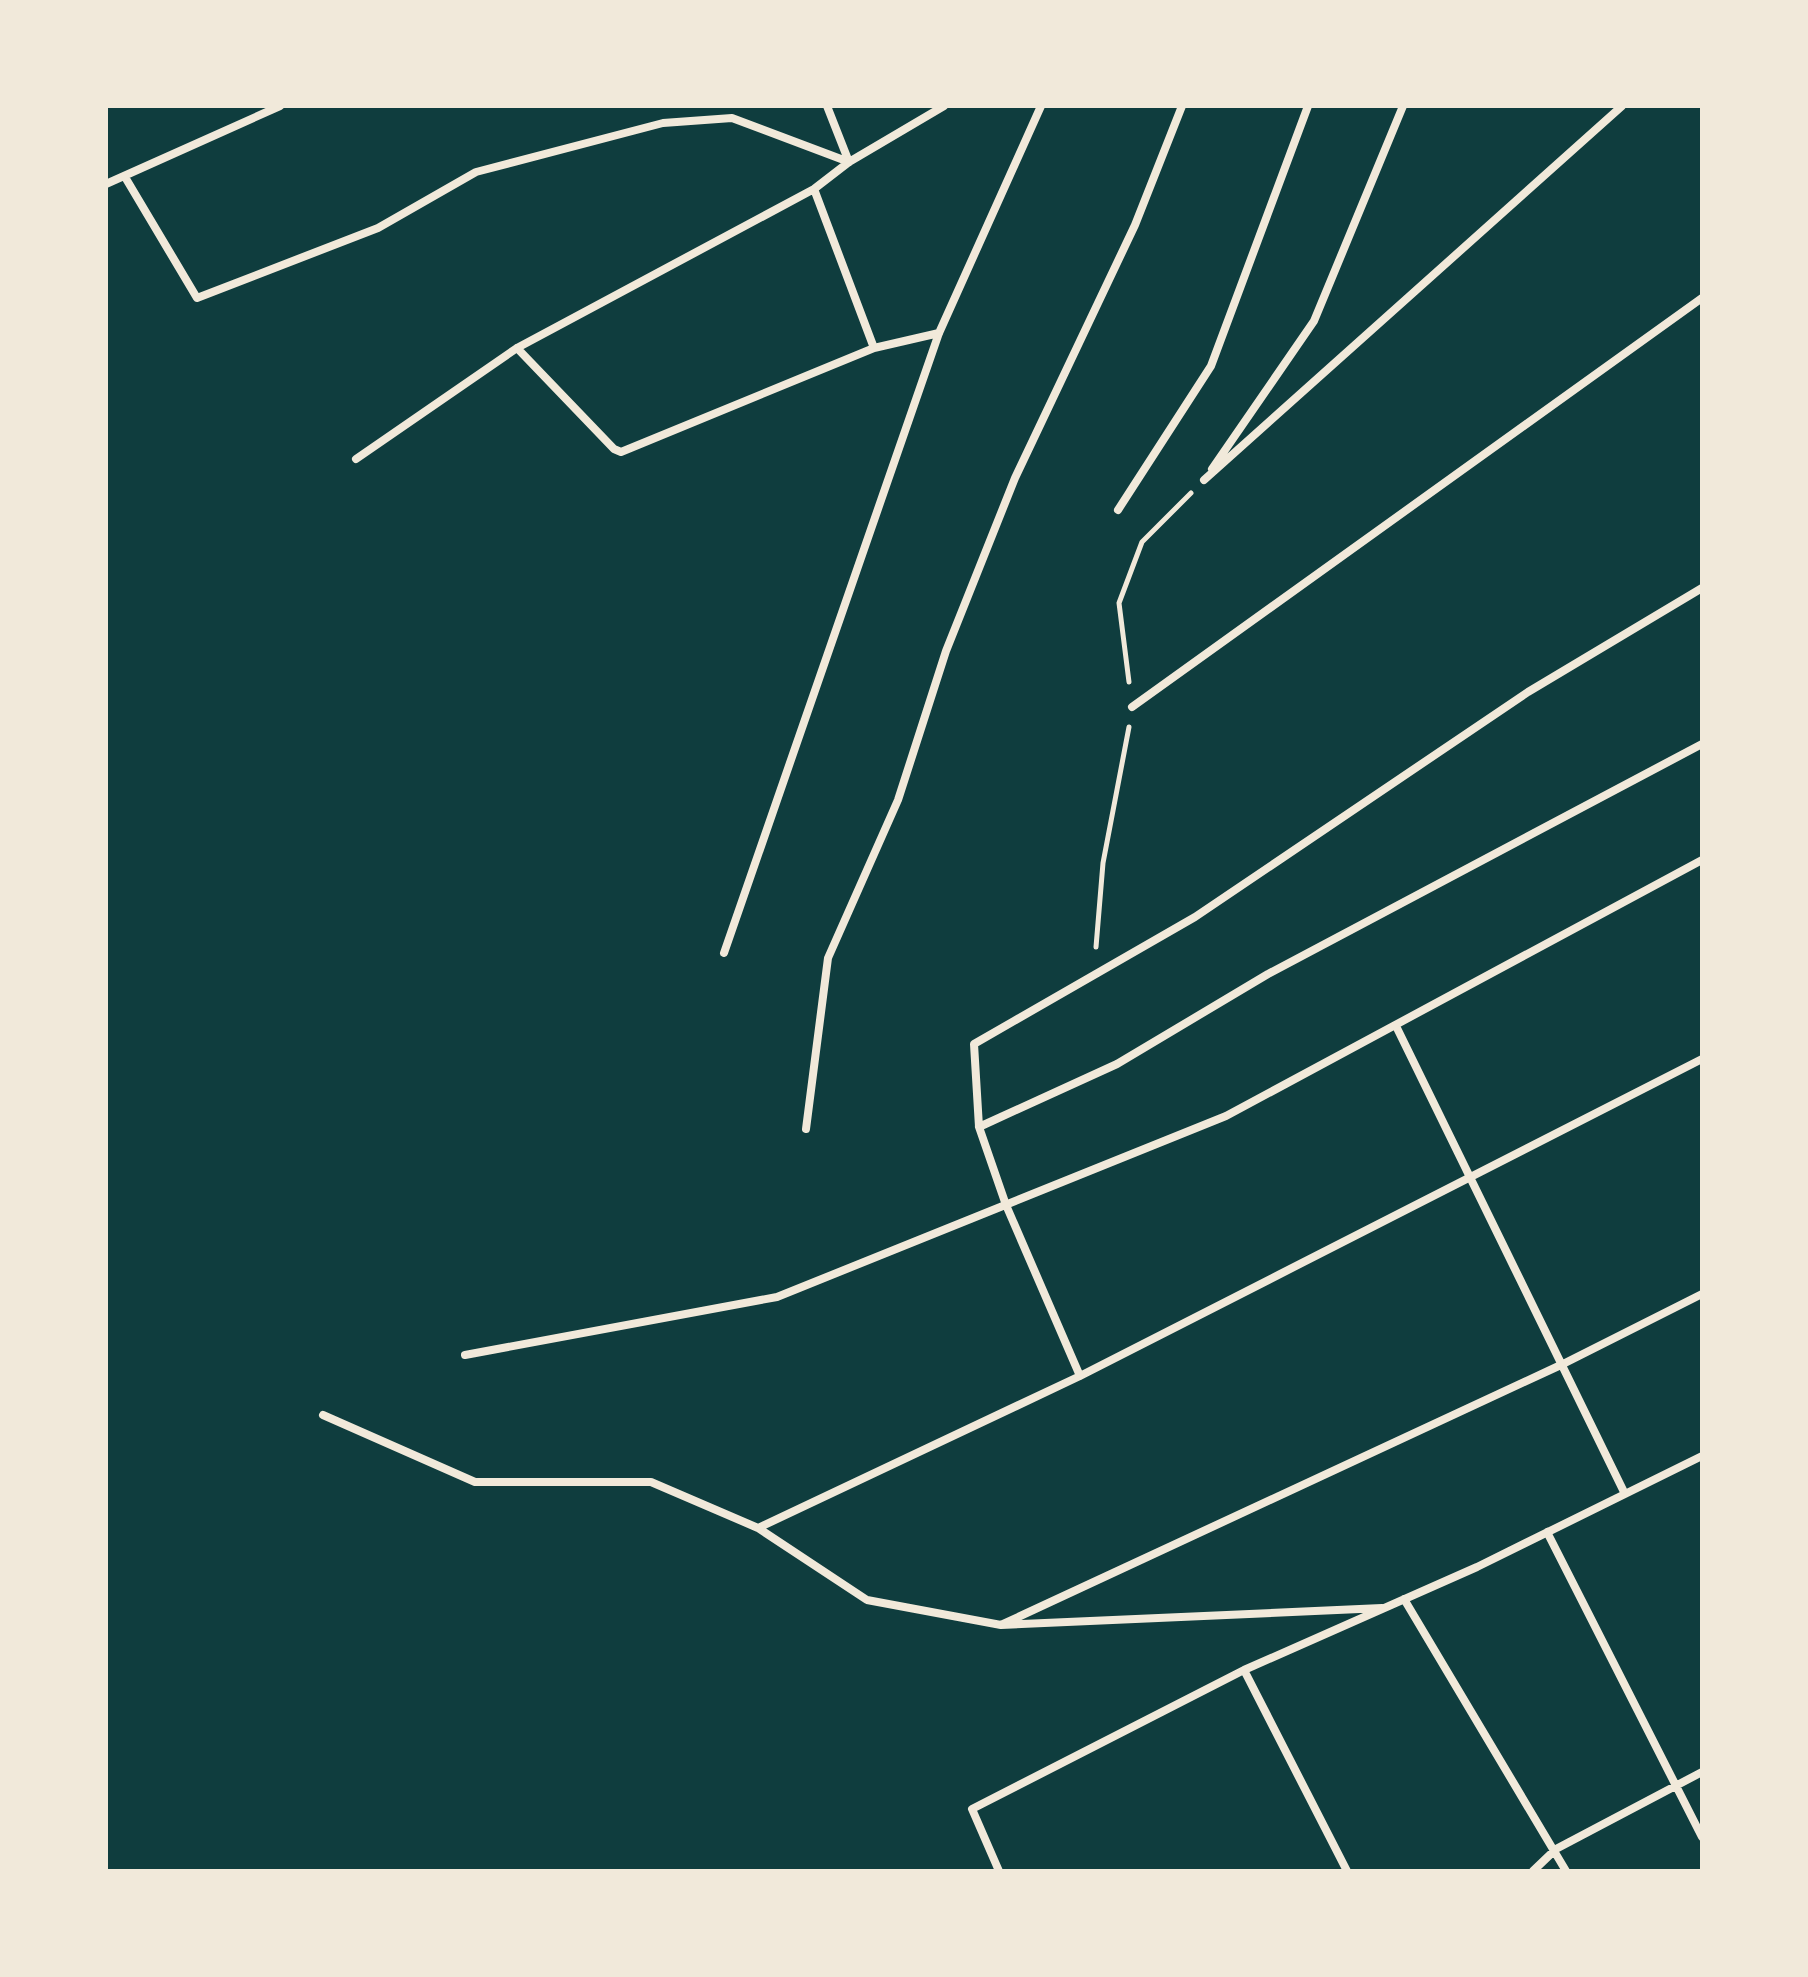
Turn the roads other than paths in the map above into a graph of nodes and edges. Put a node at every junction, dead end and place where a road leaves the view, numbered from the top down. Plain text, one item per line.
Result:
1 (280, 106) edge
2 (827, 106) edge
3 (944, 106) edge
4 (1041, 106) edge
5 (1182, 106) edge
6 (1308, 106) edge
7 (1403, 106) edge
8 (1622, 106) edge
9 (849, 162) junction
10 (125, 177) junction
11 (106, 184) edge
12 (814, 189) junction
13 (1702, 298) edge
14 (939, 333) junction
15 (517, 348) junction
16 (874, 348) junction
17 (356, 459) dead end
18 (1118, 510) dead end
19 (1702, 588) edge
20 (1132, 707) dead end
21 (1702, 744) edge
22 (1702, 860) edge
23 (724, 953) dead end
24 (1396, 1026) junction
25 (1702, 1059) edge
26 (979, 1127) junction
27 (806, 1129) dead end
28 (1473, 1178) junction
29 (1006, 1205) junction
30 (1702, 1294) edge
31 (465, 1355) dead end
32 (1563, 1364) junction
33 (1080, 1376) junction
34 (323, 1415) dead end
35 (1702, 1456) edge
36 (1625, 1494) junction
37 (758, 1528) junction
38 (1547, 1532) junction
39 (1404, 1599) junction
40 (1382, 1608) junction
41 (1001, 1625) junction
42 (1244, 1670) junction
43 (1702, 1772) edge
44 (1675, 1787) junction
45 (1702, 1837) edge
46 (1556, 1849) junction
47 (999, 1871) edge
48 (1347, 1871) edge
49 (1533, 1871) edge
50 (1566, 1871) edge

1 - 10 street
2 - 9 street
3 - 9 street
4 - 14 street
5 - 27 street
6 - 18 street
7 - 8 street
9 - 10 street
9 - 12 street
10 - 11 street
12 - 15 street
12 - 16 street
13 - 20 street
14 - 16 street
14 - 23 street
15 - 16 street
15 - 17 street
19 - 26 street
21 - 26 street
22 - 24 street
24 - 28 street
24 - 29 street
25 - 28 street
26 - 29 street
28 - 32 street
28 - 33 street
29 - 31 street
29 - 33 street
30 - 32 street
32 - 36 street
32 - 41 street
33 - 37 street
34 - 37 street
35 - 36 street
36 - 38 street
37 - 41 street
38 - 39 street
38 - 44 street
39 - 40 street
39 - 46 street
40 - 41 street
40 - 42 street
42 - 47 street
42 - 48 street
43 - 44 street
44 - 45 street
44 - 46 street
46 - 49 street
46 - 50 street

